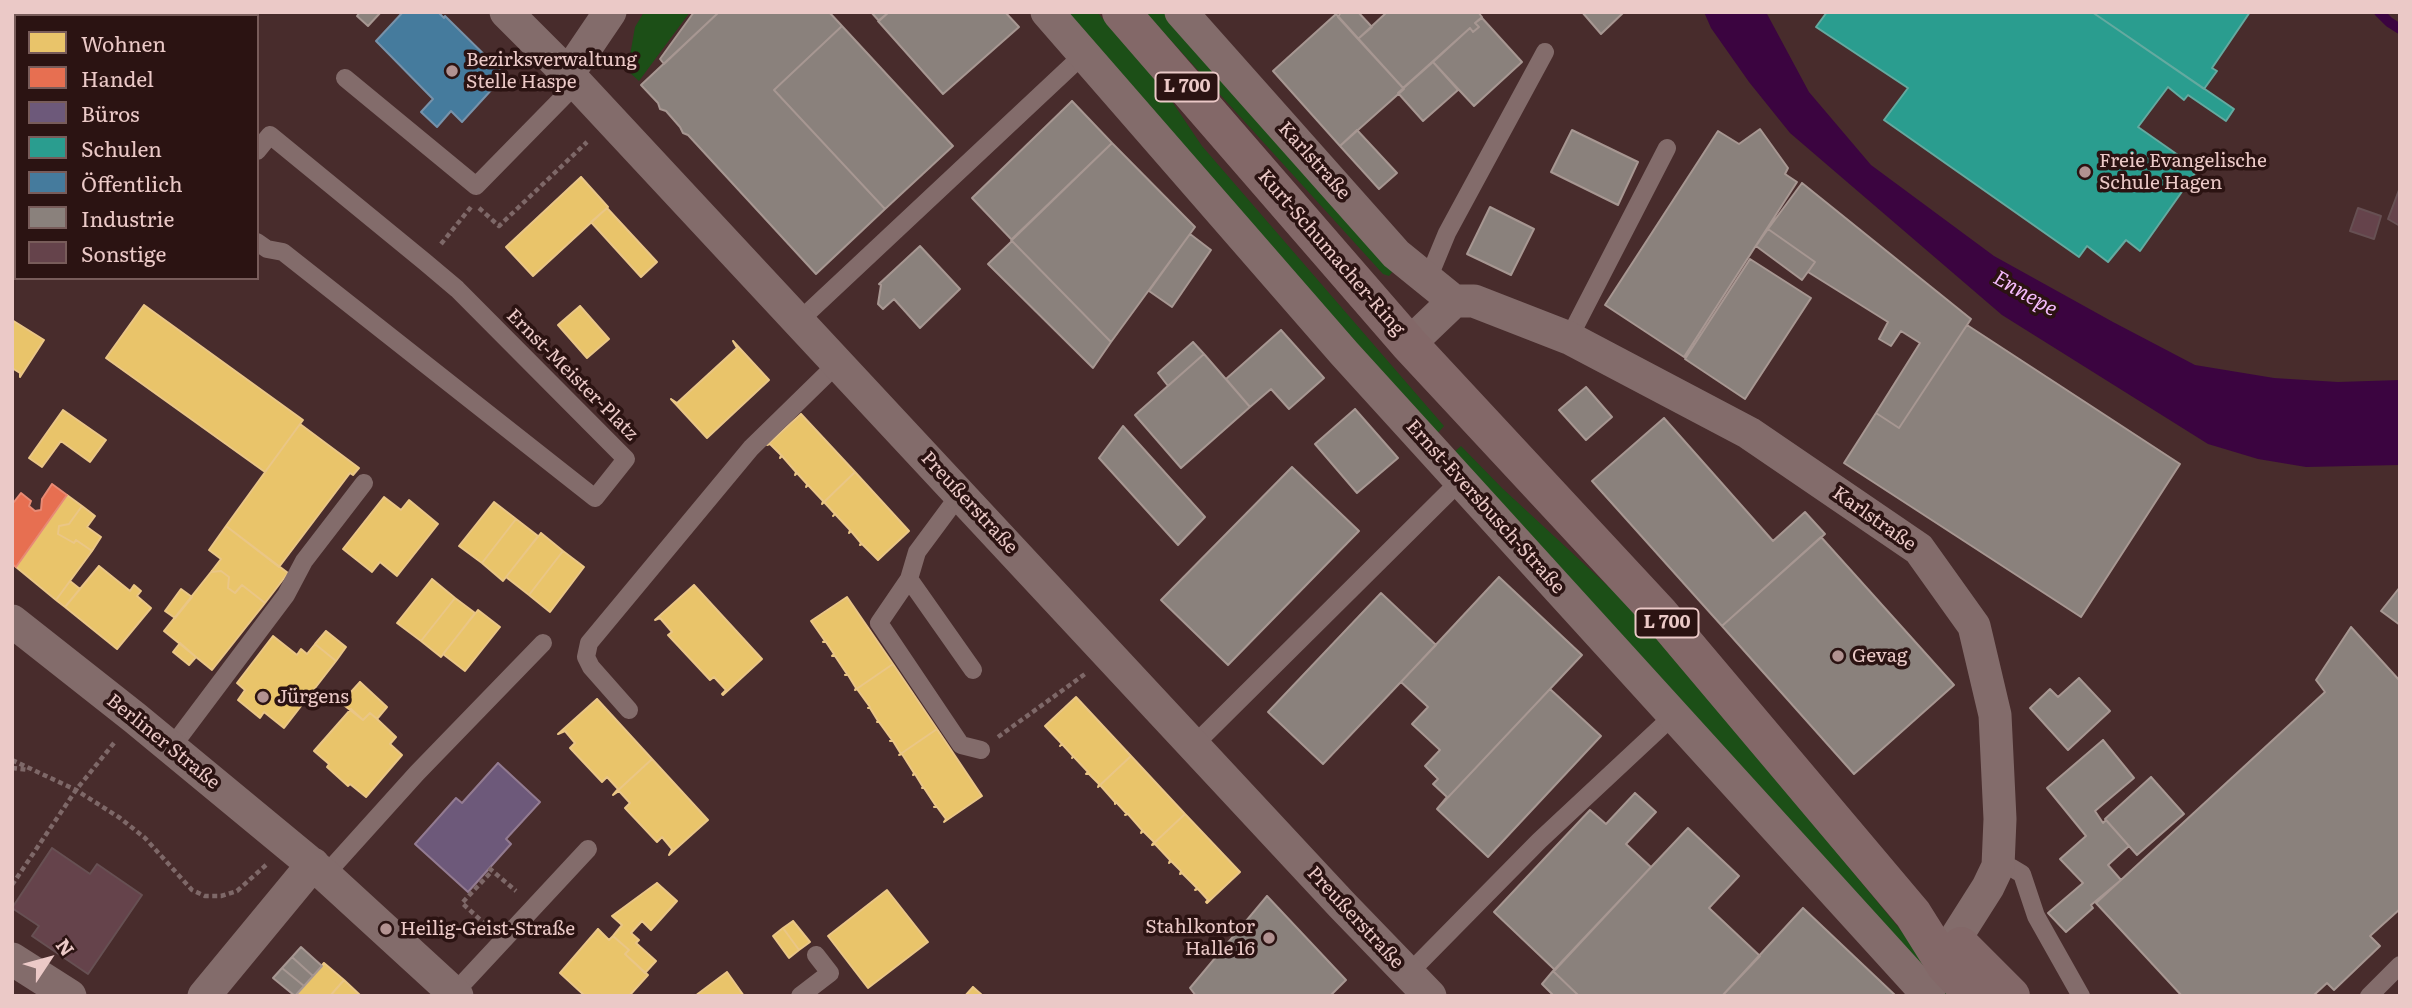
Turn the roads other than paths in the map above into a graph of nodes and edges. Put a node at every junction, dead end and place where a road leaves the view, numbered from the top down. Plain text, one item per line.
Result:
1 (506, 12) edge
2 (610, 12) edge
3 (1047, 12) edge
4 (1121, 12) edge
5 (1181, 12) edge
6 (1545, 52) dead end
7 (1084, 54) junction
8 (345, 78) dead end
9 (572, 79) junction
10 (1667, 148) dead end
11 (259, 149) edge
12 (259, 243) edge
13 (1428, 279) junction
14 (1454, 301) junction
15 (799, 321) junction
16 (1570, 338) junction
17 (1409, 344) junction
18 (838, 363) junction
19 (1461, 480) junction
20 (364, 483) dead end
21 (960, 495) junction
22 (909, 579) junction
23 (12, 621) edge
24 (543, 643) dead end
25 (973, 670) dead end
26 (629, 710) dead end
27 (1674, 715) junction
28 (1194, 746) junction
29 (172, 748) junction
30 (981, 750) road end
31 (587, 849) dead end
32 (309, 861) junction
33 (1998, 866) junction
34 (1913, 914) junction
35 (1955, 939) junction
36 (816, 955) dead end
37 (12, 959) edge
38 (2400, 965) edge
39 (1419, 985) edge
40 (456, 994) edge
41 (70, 996) edge
42 (204, 996) edge
43 (800, 996) edge
44 (1929, 996) edge
45 (1974, 996) edge
46 (2011, 996) edge
47 (2081, 996) edge
48 (2369, 996) edge

1 - 9 street, Preußerstraße
2 - 9 street
3 - 7 street, Ernst-Eversbusch-Straße
4 - 17 main road, Kurt-Schumacher-Ring / L 700
5 - 13 street, Karlstraße
6 - 13 lane
7 - 15 lane
7 - 19 street, Ernst-Eversbusch-Straße
8 - 9 lane
9 - 15 street, Preußerstraße
10 - 16 lane
11 - 12 lane, Ernst-Meister-Platz
13 - 14 street, Karlstraße
14 - 16 street, Karlstraße
14 - 17 street
15 - 18 street, Preußerstraße
16 - 33 street, Karlstraße
17 - 34 main road, L 700
18 - 21 street, Preußerstraße
18 - 26 lane
19 - 27 street, Ernst-Eversbusch-Straße
19 - 28 lane
20 - 29 lane
21 - 22 lane
21 - 28 street, Preußerstraße
22 - 25 lane
22 - 30 lane
23 - 29 street, Berliner Straße
24 - 32 lane
27 - 39 lane
27 - 44 street, Ernst-Eversbusch-Straße
28 - 39 street, Preußerstraße
29 - 32 street, Berliner Straße
31 - 40 lane
32 - 40 street, Berliner Straße
32 - 42 street
33 - 35 street, Karlstraße
33 - 47 lane
34 - 35 main road, L 700
34 - 45 main road, L 700
35 - 46 main road, L 700
36 - 43 lane
37 - 41 street
38 - 48 lane

